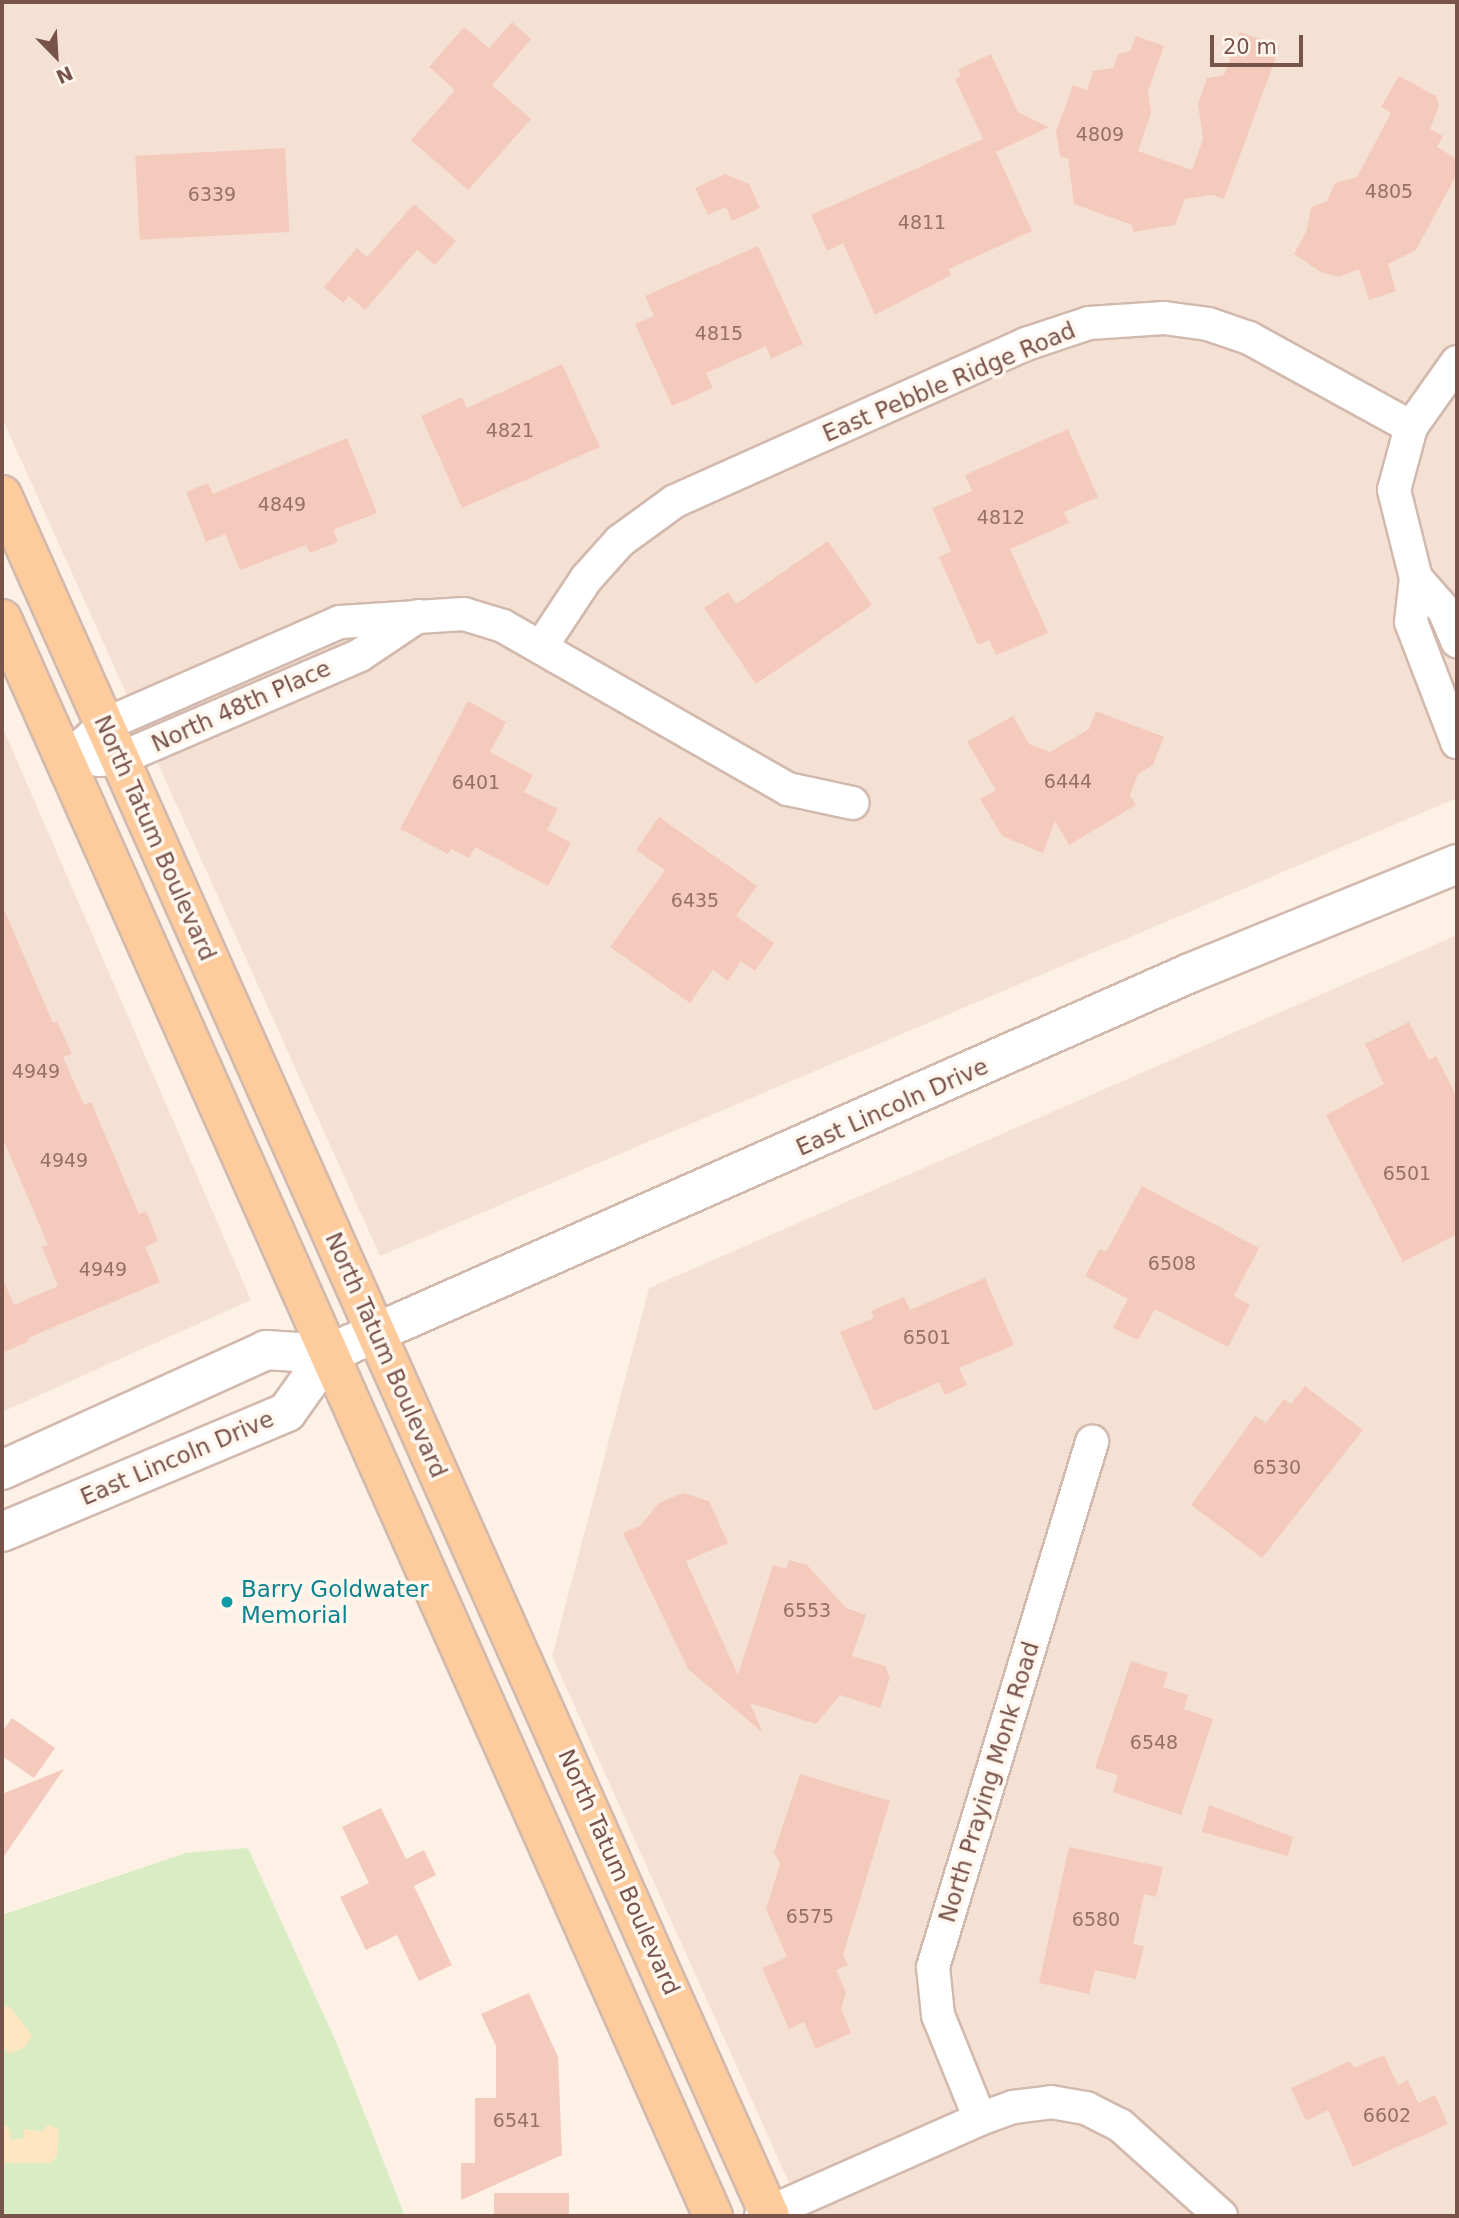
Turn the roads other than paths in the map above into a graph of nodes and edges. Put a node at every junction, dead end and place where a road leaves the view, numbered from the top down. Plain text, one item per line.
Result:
1 (1457, 362) edge
2 (1411, 427) junction
3 (2, 495) edge
4 (1416, 578) junction
5 (421, 614) junction
6 (2, 619) edge
7 (1457, 641) edge
8 (541, 647) junction
9 (1445, 673) edge
10 (104, 725) junction
11 (1457, 742) edge
12 (119, 760) junction
13 (65, 761) junction
14 (852, 803) dead end
15 (1457, 864) edge
16 (376, 1334) junction
17 (328, 1354) junction
18 (1092, 1443) dead end
19 (2, 1470) edge
20 (2, 1532) edge
21 (980, 2119) junction
22 (766, 2215) edge
23 (713, 2216) edge
24 (1221, 2216) edge

1 - 2 street
2 - 4 street
2 - 8 street, East Pebble Ridge Road
3 - 10 main road, North Tatum Boulevard
4 - 7 street
4 - 9 street
5 - 8 street, North 48th Place
5 - 10 street, North 48th Place
5 - 12 street, North 48th Place
6 - 13 main road
8 - 14 street, North 48th Place
9 - 11 street
10 - 12 main road, North Tatum Boulevard
10 - 13 street, North 48th Place
12 - 13 street, North 48th Place
12 - 16 main road, North Tatum Boulevard
13 - 17 main road
15 - 16 main road, East Lincoln Drive
16 - 17 main road, East Lincoln Drive
16 - 22 main road, North Tatum Boulevard
17 - 19 main road, East Lincoln Drive
17 - 20 main road, East Lincoln Drive
17 - 23 main road
18 - 21 street, North Praying Monk Road
21 - 22 street
21 - 24 street

